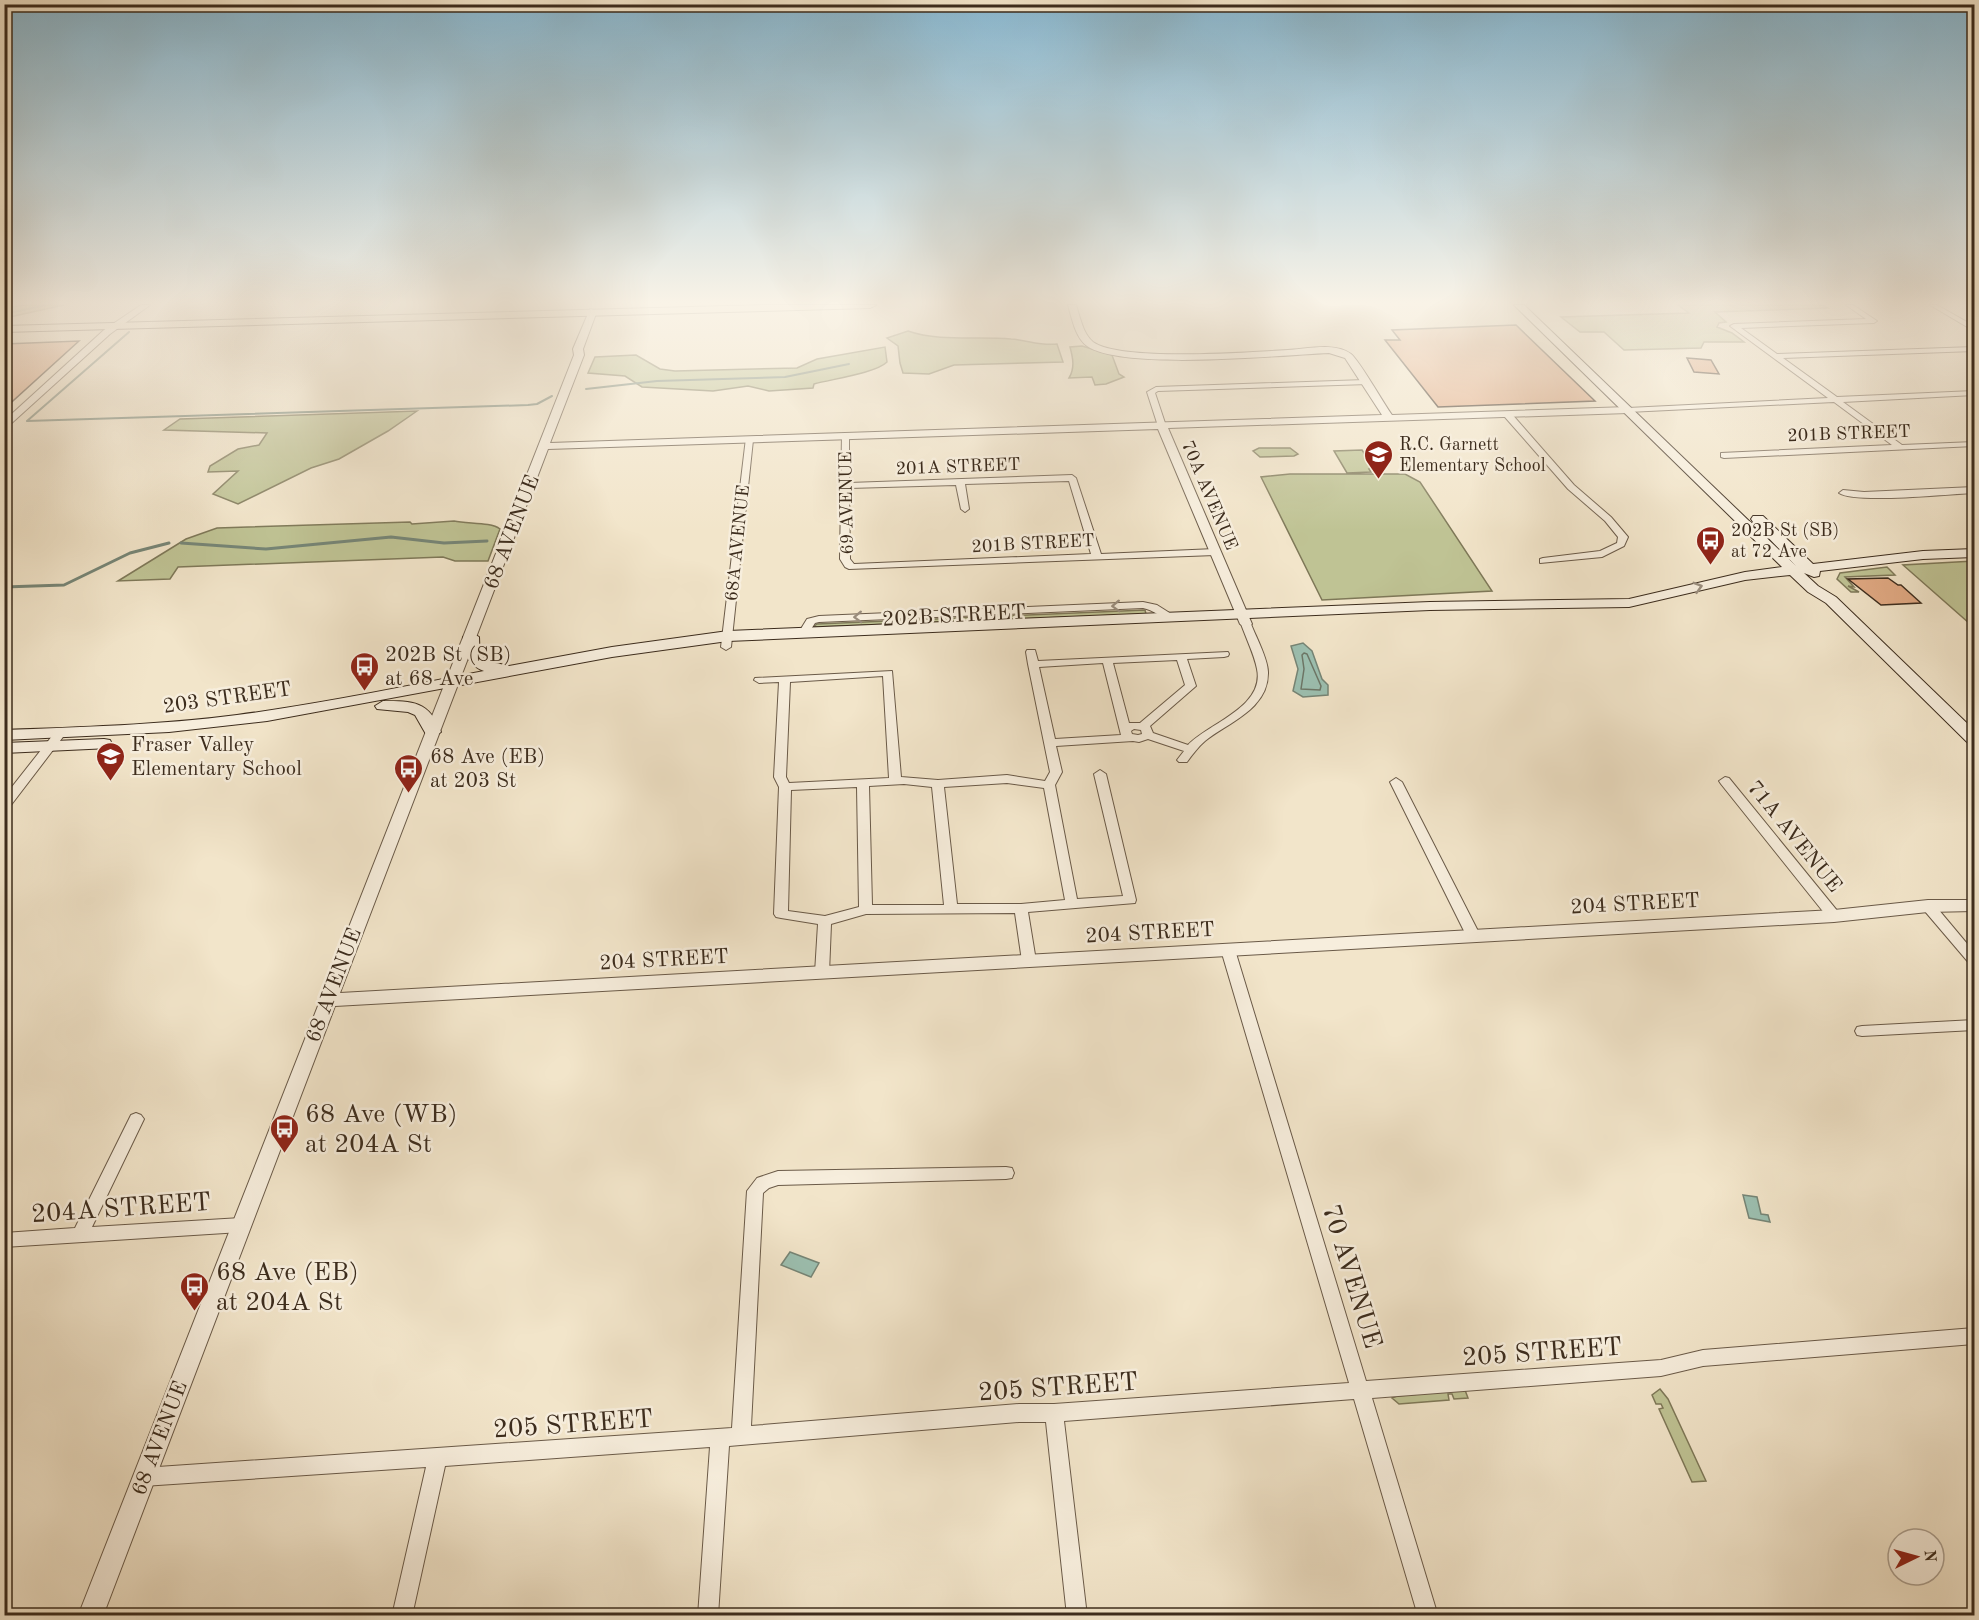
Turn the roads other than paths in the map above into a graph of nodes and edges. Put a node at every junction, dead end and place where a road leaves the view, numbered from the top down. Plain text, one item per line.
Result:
1 (55, 381) edge
2 (569, 381) edge
3 (1603, 381) edge
4 (1606, 381) edge
5 (1809, 381) edge
6 (1365, 382) joint
7 (1974, 393) edge
8 (1836, 400) junction
9 (1635, 410) junction
10 (1507, 414) junction
11 (1389, 418) junction
12 (6, 424) edge
13 (1162, 426) junction
14 (845, 436) junction
15 (749, 440) junction
16 (1974, 444) edge
17 (544, 446) junction
18 (1900, 447) junction
19 (1724, 454) dead end
20 (960, 482) junction
21 (845, 486) junction
22 (1974, 489) edge
23 (1843, 493) dead end
24 (965, 509) dead end
25 (1974, 543) edge
26 (1215, 552) junction
27 (1974, 553) edge
28 (1096, 556) junction
29 (1543, 561) dead end
30 (1797, 565) junction
31 (852, 567) joint
32 (1244, 619) junction
33 (471, 637) junction
34 (727, 642) junction
35 (1031, 652) dead end
36 (1224, 654) dead end
37 (1181, 656) junction
38 (1107, 660) junction
39 (1033, 664) junction
40 (529, 667) junction
41 (785, 679) junction
42 (759, 681) dead end
43 (451, 687) junction
44 (383, 706) junction
45 (1146, 731) junction
46 (433, 732) junction
47 (60, 733) junction
48 (1128, 734) junction
49 (4, 735) edge
50 (1974, 739) edge
51 (1050, 743) junction
52 (48, 746) junction
53 (4, 748) edge
54 (1191, 750) junction
55 (1183, 760) dead end
56 (1100, 774) dead end
57 (895, 780) junction
58 (1725, 781) dead end
59 (1396, 782) dead end
60 (863, 783) junction
61 (938, 784) junction
62 (1049, 785) junction
63 (785, 787) junction
64 (4, 806) edge
65 (1072, 905) junction
66 (1928, 906) junction
67 (1974, 906) edge
68 (1021, 908) junction
69 (951, 909) junction
70 (866, 910) junction
71 (1834, 916) junction
72 (825, 921) junction
73 (1473, 935) junction
74 (1228, 950) junction
75 (1974, 960) edge
76 (1029, 961) junction
77 (822, 973) junction
78 (327, 1000) junction
79 (1974, 1025) edge
80 (1862, 1031) dead end
81 (136, 1119) dead end
82 (1006, 1173) dead end
83 (241, 1225) junction
84 (80, 1235) junction
85 (4, 1240) edge
86 (1974, 1336) edge
87 (1360, 1389) junction
88 (1053, 1413) junction
89 (741, 1435) junction
90 (720, 1437) junction
91 (438, 1457) junction
92 (143, 1477) junction
93 (90, 1616) edge
94 (402, 1616) edge
95 (708, 1616) edge
96 (1077, 1616) edge
97 (1428, 1616) edge

1 - 12 street
2 - 17 street, 68 AVENUE
3 - 9 main road
4 - 9 main road
5 - 8 street
6 - 11 street
6 - 13 street, 70A AVENUE
7 - 8 street
8 - 9 street
8 - 18 street
9 - 10 street
9 - 30 main road
10 - 11 street
10 - 29 street
11 - 13 street
13 - 14 street
13 - 26 street, 70A AVENUE
14 - 15 street
14 - 21 street, 69 AVENUE
15 - 17 street
15 - 34 street, 68A AVENUE
16 - 18 street, 201B STREET
17 - 33 street, 68 AVENUE
18 - 19 street, 201B STREET
20 - 21 street, 201A STREET
20 - 24 street
20 - 28 street, 201A STREET
21 - 31 street, 69 AVENUE
22 - 23 street
25 - 30 main road
26 - 28 street, 201B STREET
26 - 32 street, 70A AVENUE
27 - 30 main road
28 - 31 street, 201B STREET
30 - 32 main road, 202B STREET
30 - 50 main road
32 - 34 main road, 202B STREET
32 -> 34 main road, 202B STREET
32 - 54 street
33 - 40 main road
33 - 43 street, 68 AVENUE
34 - 40 main road, 202B STREET
34 - 43 main road, 202B STREET
35 - 39 street
36 - 37 street
37 - 38 street
37 - 45 street
38 - 39 street
38 - 48 street
39 - 51 street
40 - 43 main road, 202B STREET
41 - 42 street
41 - 57 street
41 - 63 street
43 - 44 main road, 203 STREET
43 - 46 street, 68 AVENUE
43 - 47 main road, 203 STREET
44 - 46 main road
44 - 52 main road, 203 STREET
45 - 48 street
45 - 54 street
46 - 78 street, 68 AVENUE
47 - 49 main road, 203 STREET
47 - 52 street
48 - 51 street
51 - 62 street
52 - 53 main road, 203 STREET
52 - 64 street
54 - 55 street
56 - 65 street
57 - 60 street
57 - 61 street
58 - 71 street, 71A AVENUE
59 - 73 street
60 - 63 street
60 - 70 street
61 - 62 street
61 - 69 street
62 - 65 street
63 - 72 street
65 - 68 street
66 - 67 street, 204 STREET
66 - 71 street, 204 STREET
66 - 75 street
68 - 69 street
68 - 76 street
69 - 70 street
70 - 72 street
71 - 73 street, 204 STREET
72 - 77 street
73 - 74 street, 204 STREET
74 - 76 street, 204 STREET
74 - 87 street, 70 AVENUE
76 - 77 street, 204 STREET
77 - 78 street, 204 STREET
78 - 83 street, 68 AVENUE
79 - 80 street
81 - 84 street
82 - 89 street
83 - 84 street, 204A STREET
83 - 92 street, 68 AVENUE
84 - 85 street, 204A STREET
86 - 87 street, 205 STREET
87 - 88 street, 205 STREET
87 - 97 street, 70 AVENUE
88 - 89 street, 205 STREET
88 - 96 street
89 - 90 street, 205 STREET
90 - 91 street, 205 STREET
90 - 95 street
91 - 92 street, 205 STREET
91 - 94 street
92 - 93 street, 68 AVENUE

